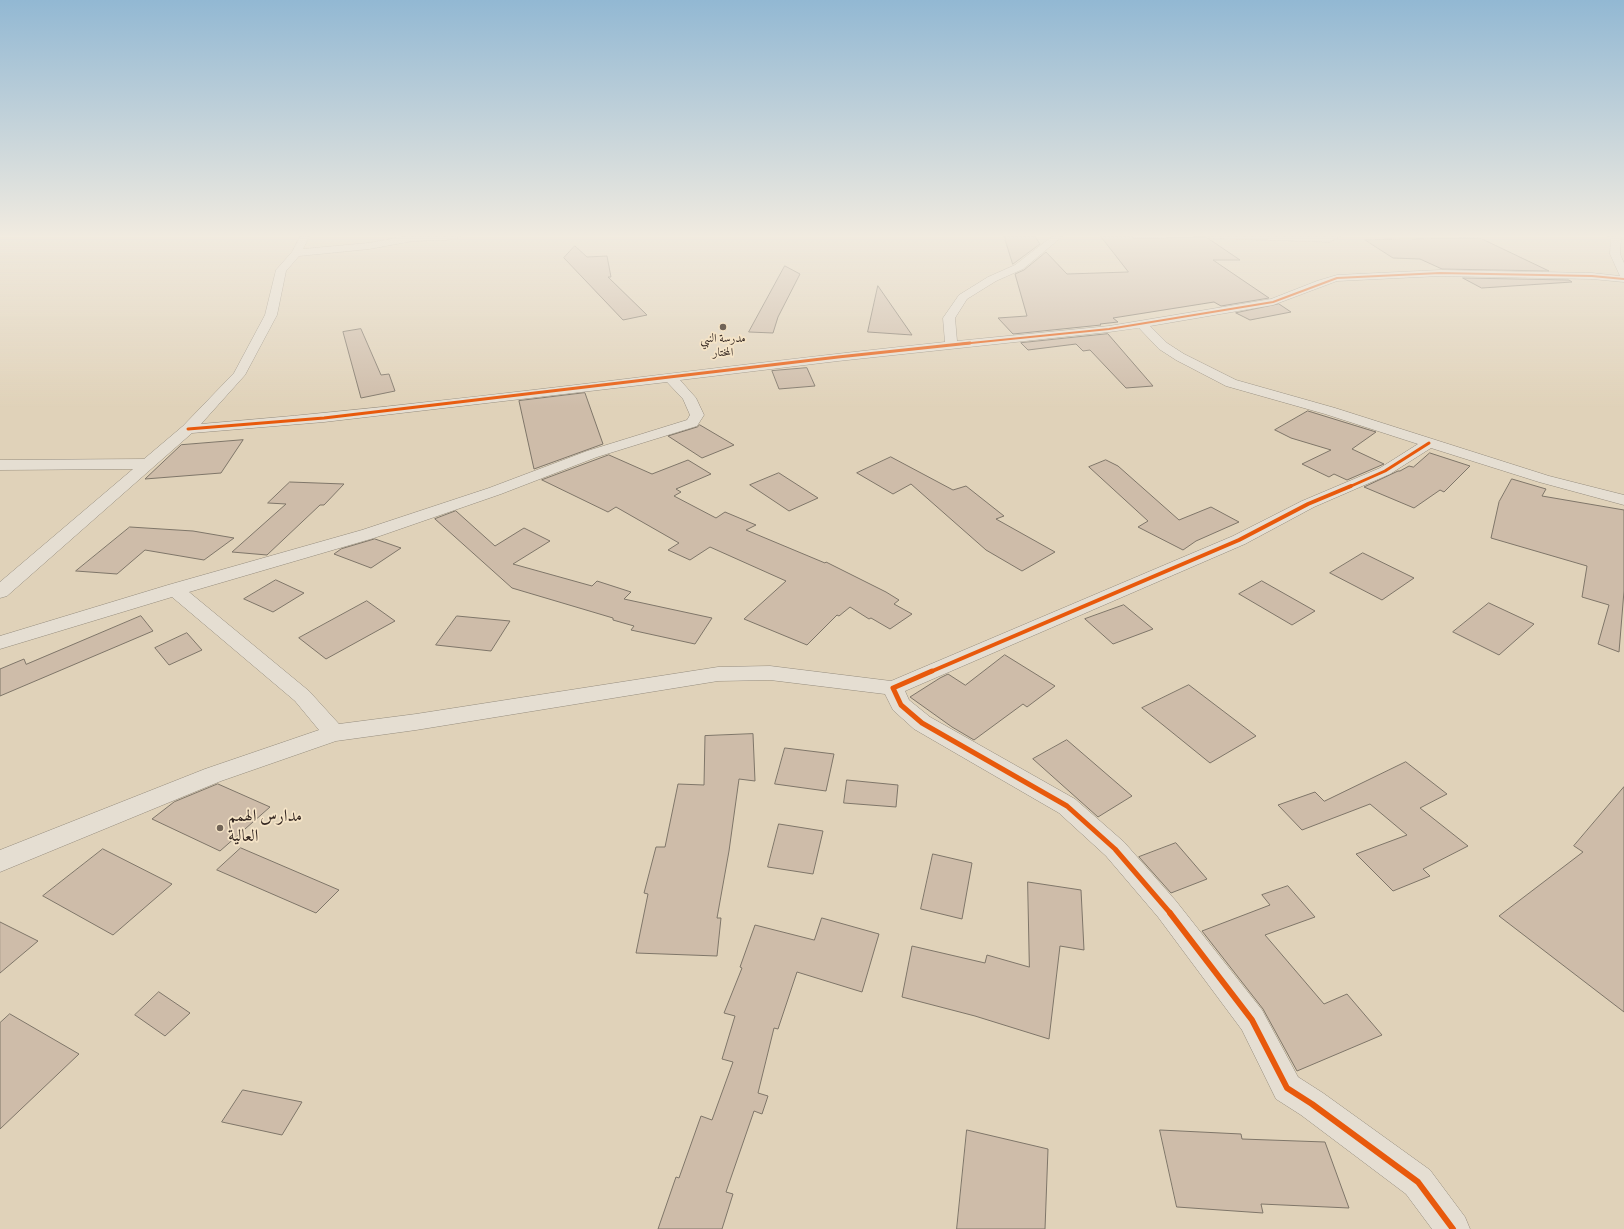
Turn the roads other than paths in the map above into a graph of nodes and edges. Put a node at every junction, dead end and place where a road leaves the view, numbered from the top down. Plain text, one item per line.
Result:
1 (276, 292) edge
2 (970, 292) edge
3 (1300, 292) edge
4 (1142, 324) junction
5 (951, 345) junction
6 (670, 377) junction
7 (188, 428) junction
8 (1429, 443) junction
9 (145, 464) junction
10 (0, 465) edge
11 (1624, 500) edge
12 (174, 589) junction
13 (0, 592) edge
14 (0, 643) edge
15 (893, 688) junction
16 (334, 733) junction
17 (0, 861) edge
18 (1453, 1229) edge

1 - 7 street
2 - 5 street
3 - 4 street
4 - 5 street
4 - 8 street
5 - 6 street
6 - 7 street
6 - 12 street
7 - 9 street
8 - 11 street
8 - 15 street
9 - 10 street
9 - 13 street
12 - 14 street
12 - 16 street
15 - 16 street
15 - 18 street
16 - 17 street

